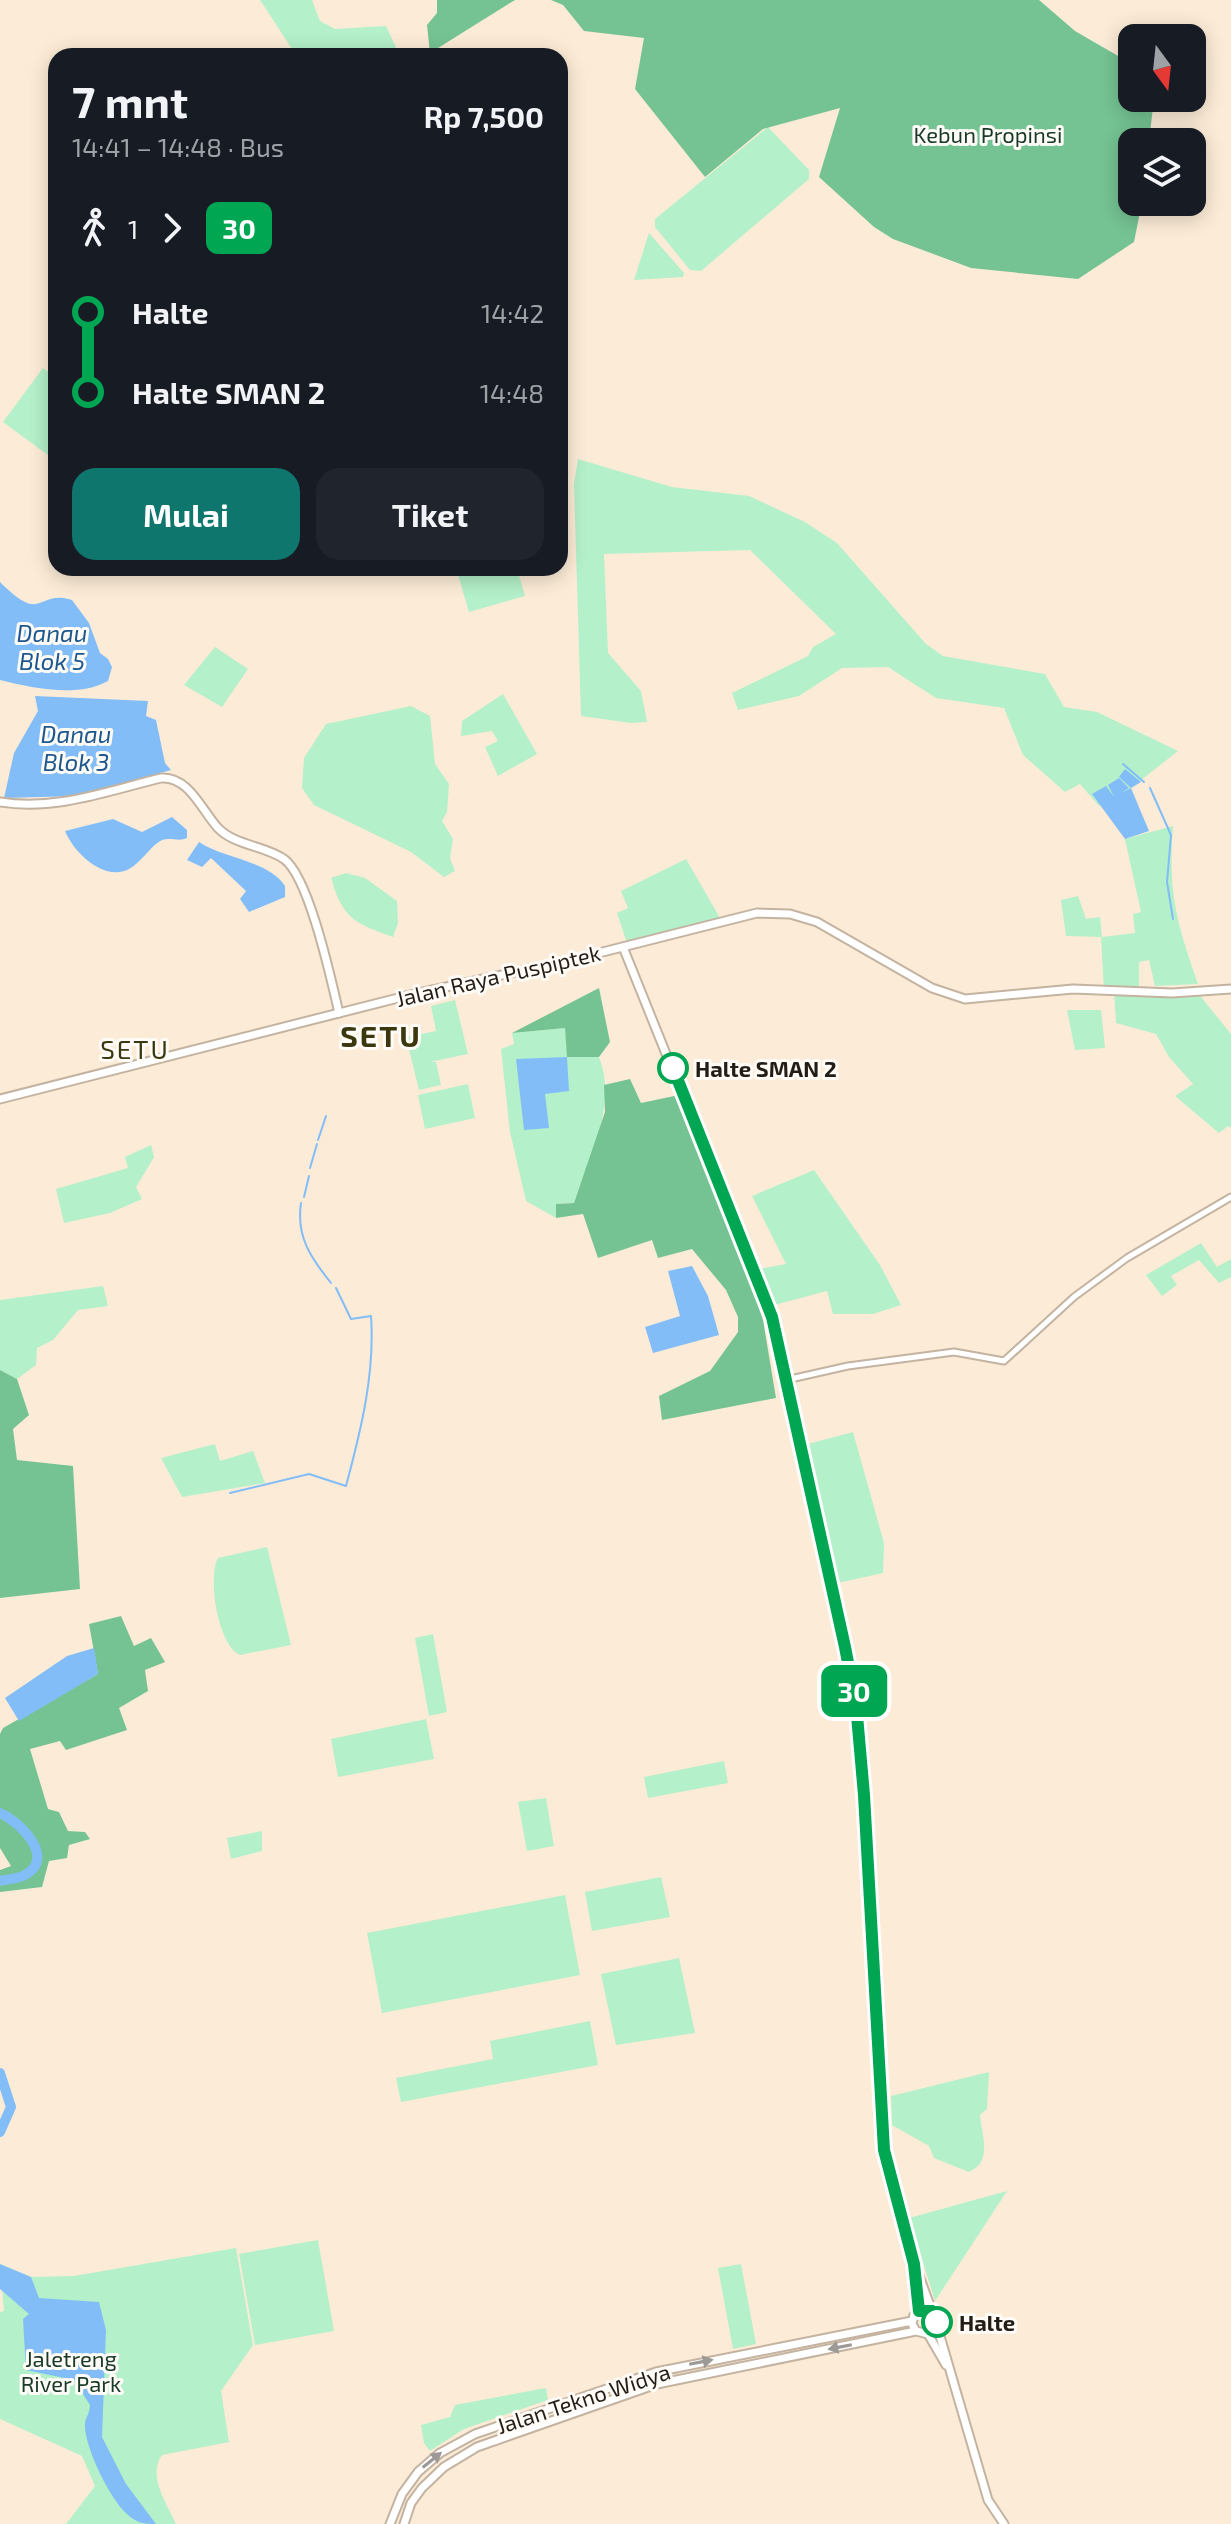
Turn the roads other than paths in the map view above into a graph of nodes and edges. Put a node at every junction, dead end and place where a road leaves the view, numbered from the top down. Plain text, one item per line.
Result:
1 (0, 802) edge
2 (623, 947) junction
3 (1231, 989) edge
4 (339, 1013) junction
5 (0, 1099) edge
6 (1231, 1197) edge
7 (786, 1380) junction
8 (914, 2264) junction
9 (919, 2311) junction
10 (932, 2311) junction
11 (912, 2321) junction
12 (937, 2326) junction
13 (916, 2331) junction
14 (928, 2334) junction
15 (949, 2370) junction
16 (522, 2418) junction
17 (526, 2429) junction
18 (390, 2524) edge
19 (404, 2524) edge
20 (1004, 2524) edge

1 - 4 main road
2 - 3 main road, Jalan Raya Puspiptek
2 - 4 main road, Jalan Raya Puspiptek
2 - 7 main road
4 - 5 main road, Jalan Raya Puspiptek
6 - 7 street
7 - 8 main road
8 - 9 main road
8 - 10 main road
9 - 10 main road
9 - 11 main road
10 - 12 main road
11 - 13 main road
16 -> 11 main road, Jalan Tekno Widya
12 - 14 main road
12 - 15 main road
13 - 14 main road
13 -> 17 main road, Jalan Tekno Widya
14 - 15 main road
15 - 20 main road
16 - 17 main road
18 -> 16 main road, Jalan Tekno Widya
17 - 19 main road, Jalan Tekno Widya

